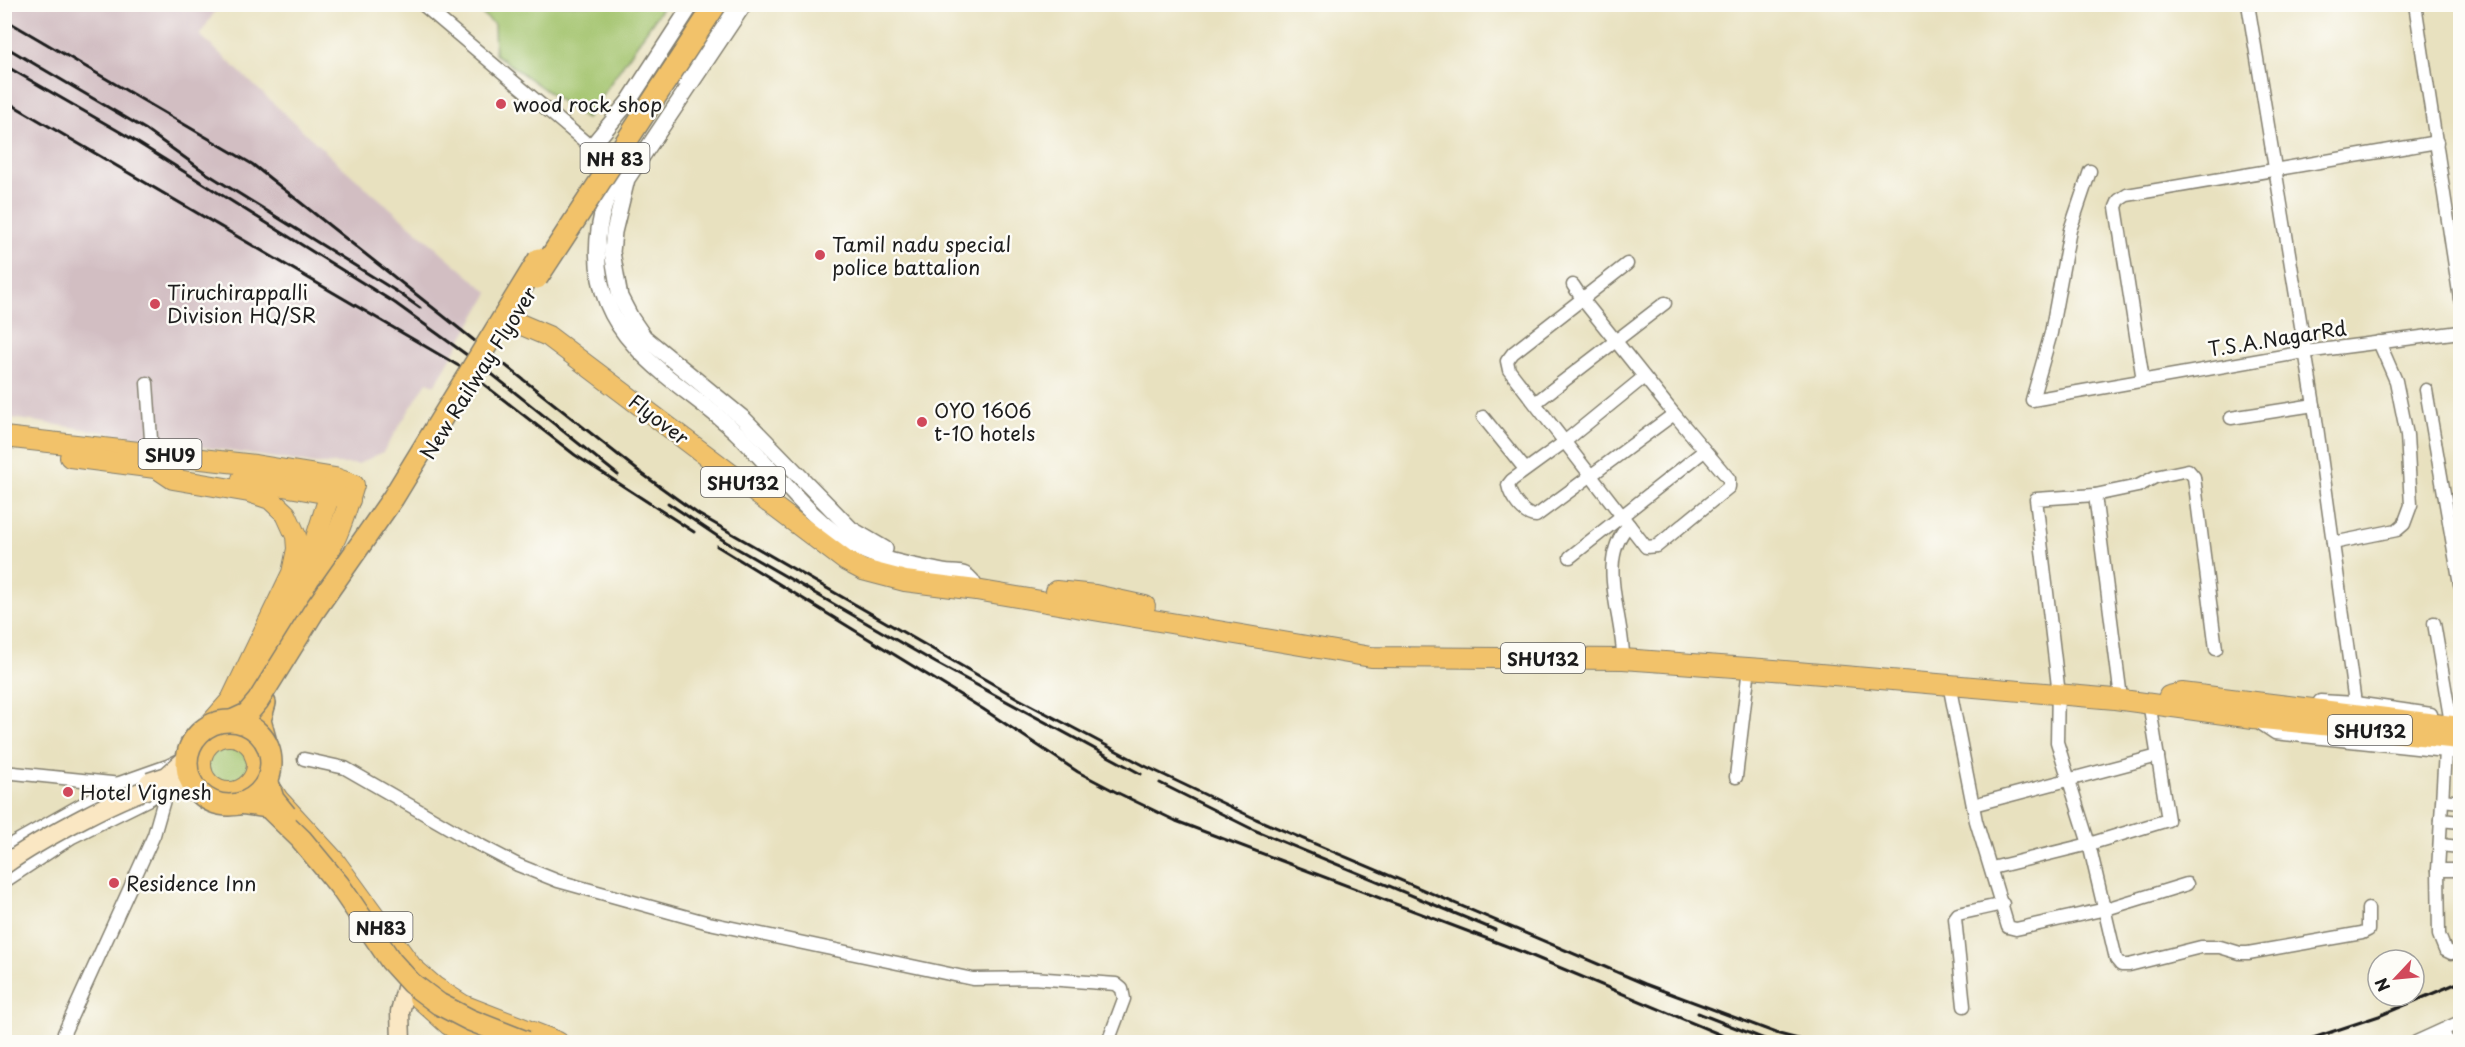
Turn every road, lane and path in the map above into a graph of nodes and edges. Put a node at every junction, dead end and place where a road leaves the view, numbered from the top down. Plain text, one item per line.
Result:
1 (422, 4) edge
2 (692, 4) edge
3 (704, 4) edge
4 (716, 4) edge
5 (729, 4) edge
6 (744, 4) edge
7 (2248, 4) edge
8 (2415, 4) edge
9 (2437, 142) junction
10 (591, 147) junction
11 (2090, 171) dead end
12 (2274, 171) junction
13 (623, 175) junction
14 (1627, 264) dead end
15 (1573, 285) dead end
16 (2460, 299) edge
17 (1583, 300) junction
18 (1665, 303) dead end
19 (510, 314) junction
20 (2460, 332) edge
21 (1616, 341) junction
22 (2379, 342) junction
23 (2305, 352) junction
24 (1644, 377) junction
25 (2143, 380) junction
26 (147, 383) dead end
27 (2426, 390) dead end
28 (1535, 403) junction
29 (2314, 405) junction
30 (1674, 414) junction
31 (1483, 417) dead end
32 (2231, 418) dead end
33 (4, 436) edge
34 (1563, 443) junction
35 (4, 448) edge
36 (1704, 451) junction
37 (161, 467) junction
38 (1525, 469) junction
39 (1590, 476) junction
40 (332, 487) junction
41 (2096, 495) junction
42 (1625, 520) junction
43 (2457, 539) edge
44 (2333, 543) junction
45 (1570, 557) dead end
46 (310, 577) junction
47 (963, 583) junction
48 (2460, 585) edge
49 (2434, 623) dead end
50 (2216, 649) dead end
51 (1623, 656) junction
52 (1749, 668) junction
53 (1949, 684) junction
54 (2058, 690) junction
55 (2120, 690) junction
56 (247, 699) junction
57 (2173, 700) junction
58 (2149, 702) junction
59 (2355, 703) junction
60 (2257, 711) junction
61 (2280, 713) junction
62 (234, 720) junction
63 (2457, 721) edge
64 (203, 743) junction
65 (2453, 745) edge
66 (258, 749) junction
67 (2460, 753) edge
68 (2158, 756) junction
69 (304, 759) dead end
70 (4, 772) edge
71 (1736, 777) dead end
72 (267, 779) junction
73 (2068, 781) junction
74 (121, 784) junction
75 (166, 793) junction
76 (221, 795) junction
77 (2443, 800) junction
78 (2460, 802) edge
79 (134, 804) junction
80 (1973, 805) junction
81 (2441, 820) junction
82 (2460, 822) edge
83 (2090, 844) junction
84 (2440, 845) junction
85 (2460, 847) edge
86 (4, 850) edge
87 (4, 857) edge
88 (4, 866) edge
89 (1992, 868) junction
90 (2438, 870) junction
91 (2460, 870) edge
92 (4, 880) edge
93 (2187, 884) dead end
94 (2003, 904) junction
95 (2106, 909) junction
96 (2368, 909) dead end
97 (2460, 950) edge
98 (409, 976) junction
99 (1964, 1006) dead end
100 (483, 1016) junction
101 (2460, 1022) edge
102 (64, 1033) dead end
103 (2445, 1036) edge
104 (400, 1042) edge
105 (471, 1042) edge
106 (526, 1042) edge
107 (544, 1042) edge
108 (558, 1042) edge
109 (1108, 1042) edge
110 (2416, 1042) edge

1 - 10 street
2 - 10 street
3 - 19 highway, New Railway Flyover, bridge
4 - 19 highway, New Railway Flyover / NH 83, bridge
5 - 13 street
6 - 13 street
7 - 12 street
8 - 9 street
9 - 12 street
9 - 16 street
10 - 13 street
11 - 25 street, T.S.A.NagarRd
12 - 23 street
12 - 25 street
13 - 47 street
14 - 17 street
15 - 17 street
17 - 21 street
17 - 28 street
18 - 21 street
19 - 47 main road, Flyover
19 - 62 highway, New Railway Flyover, bridge
19 - 66 highway, New Railway Flyover
20 - 22 street, T.S.A.NagarRd
21 - 24 street
21 - 28 street
22 - 23 street, T.S.A.NagarRd
22 - 44 street
23 - 25 street, T.S.A.NagarRd
23 - 29 street
24 - 30 street
24 - 34 street
26 - 37 street
27 - 43 street
28 - 34 street
29 - 32 street
29 - 44 street
30 - 36 street
30 - 39 street
31 - 38 street
33 - 37 main road, SHU9
34 - 38 street
34 - 39 street
35 - 37 main road, SHU9
36 - 42 street
36 - 42 street
37 - 40 main road, SHU9
37 - 64 main road
38 - 39 street
39 - 42 street
40 - 46 main road
40 - 46 main road
41 - 50 street
41 - 54 street
41 - 55 street
42 - 45 street
42 - 51 street
43 - 48 street
44 - 59 street
46 - 56 main road
47 - 51 main road, SHU132
49 - 63 street
51 - 52 main road, SHU132
51 - 54 main road
52 - 53 main road, SHU132
52 - 71 street
53 - 54 main road, SHU132
53 - 80 street
54 - 55 main road
54 - 58 main road, SHU132
54 - 73 street
55 - 57 main road
56 - 64 main road
56 - 66 main road
57 - 58 main road, SHU132
57 - 60 main road, SHU132
58 - 68 street
59 - 60 street
59 - 63 street
60 - 61 main road, SHU132
60 - 65 street
61 - 63 main road, SHU132
61 - 65 main road, SHU132
62 - 64 highway, bridge
62 - 66 highway, bridge
64 - 66 main road
64 - 74 street
64 - 76 highway, bridge
64 - 87 main road, bridge
65 - 67 street
65 - 77 street
66 - 72 highway, New Railway Flyover, bridge
66 - 76 main road
66 - 98 main road, NH83
68 - 73 street
68 - 83 street
69 - 109 street
70 - 74 street
72 - 76 highway, bridge
72 - 100 highway, bridge
73 - 80 street
73 - 83 street
74 - 79 main road
74 - 86 street
75 - 76 street
75 - 79 street
75 - 102 street
76 - 88 main road, bridge
76 - 98 main road
76 - 106 highway, NH83, bridge
77 - 78 street
77 - 81 street
79 - 92 street
80 - 89 street
81 - 82 street
81 - 84 street
83 - 89 street
83 - 95 street
84 - 85 street
84 - 90 street
89 - 94 street
90 - 91 street
90 - 97 street
93 - 95 street
94 - 95 street
94 - 99 street
95 - 96 street
98 - 100 main road, NH83
98 - 104 main road
98 - 105 main road
100 - 105 main road
100 - 107 highway, NH83
100 - 108 main road, NH83
101 - 103 street
103 - 110 street

